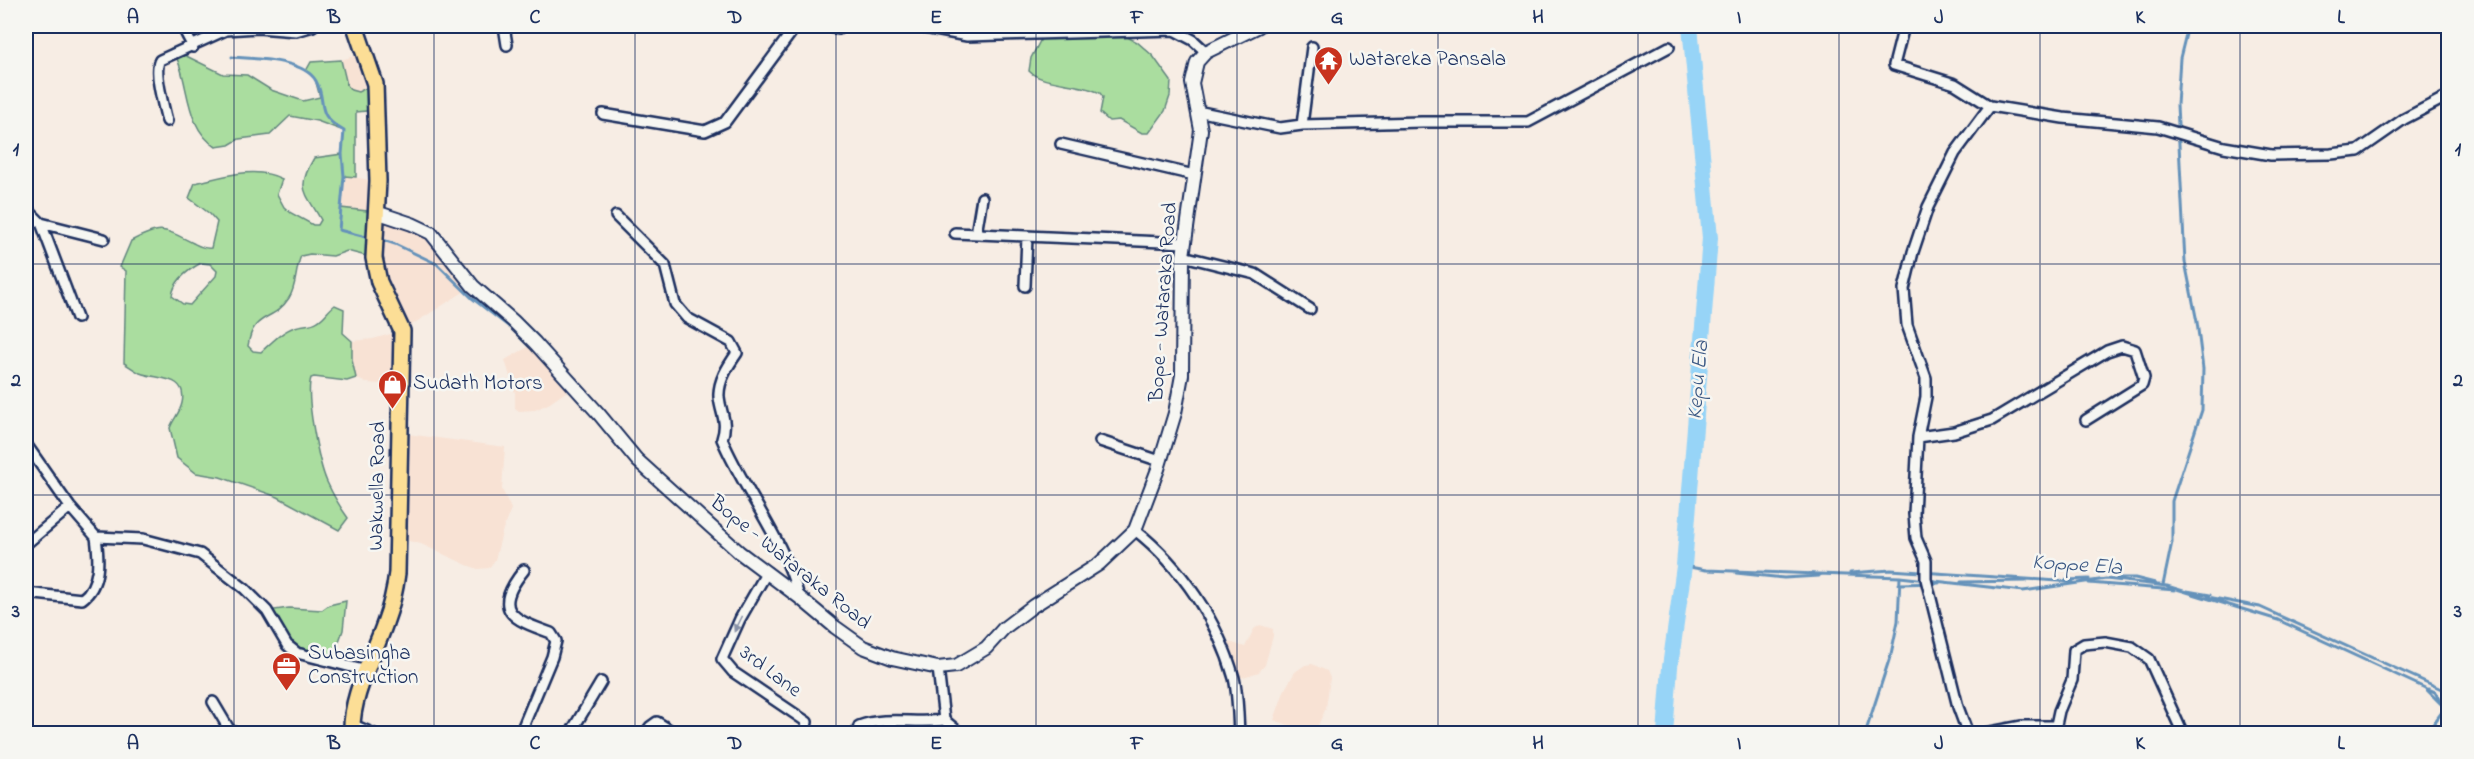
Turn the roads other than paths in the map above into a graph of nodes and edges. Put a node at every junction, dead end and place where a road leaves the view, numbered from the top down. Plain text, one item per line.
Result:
1 (182, 26) edge
2 (313, 26) edge
3 (357, 26) edge
4 (504, 26) edge
5 (795, 26) edge
6 (824, 26) edge
7 (840, 26) edge
8 (914, 26) edge
9 (1259, 26) edge
10 (1904, 26) edge
11 (507, 45) dead end
12 (193, 47) junction
13 (1312, 47) dead end
14 (1669, 47) dead end
15 (1206, 52) junction
16 (2448, 96) edge
17 (1990, 106) junction
18 (1197, 111) junction
19 (603, 114) dead end
20 (167, 121) dead end
21 (1302, 125) junction
22 (1061, 144) dead end
23 (1194, 176) junction
24 (982, 198) dead end
25 (26, 208) edge
26 (376, 212) junction
27 (616, 216) dead end
28 (42, 223) junction
29 (955, 233) dead end
30 (976, 234) junction
31 (1027, 237) junction
32 (104, 239) dead end
33 (1184, 250) junction
34 (1025, 286) dead end
35 (1310, 309) dead end
36 (77, 318) dead end
37 (2086, 420) dead end
38 (1918, 437) junction
39 (1100, 441) dead end
40 (26, 444) edge
41 (1160, 461) junction
42 (70, 507) junction
43 (1135, 530) junction
44 (96, 537) junction
45 (26, 544) edge
46 (524, 570) dead end
47 (767, 572) junction
48 (26, 593) edge
49 (799, 597) junction
50 (938, 668) junction
51 (367, 671) junction
52 (601, 682) dead end
53 (213, 702) dead end
54 (944, 720) junction
55 (351, 729) edge
56 (2055, 730) edge
57 (235, 734) edge
58 (374, 734) edge
59 (520, 734) edge
60 (570, 734) edge
61 (645, 734) edge
62 (676, 734) edge
63 (806, 734) edge
64 (857, 734) edge
65 (961, 734) edge
66 (1239, 734) edge
67 (1968, 734) edge
68 (1980, 734) edge
69 (2183, 734) edge

1 - 12 street
2 - 12 street
3 - 26 main road, Wakwella Road
4 - 11 street
5 - 19 street
6 - 7 street
8 - 15 street
9 - 15 street
10 - 17 street
12 - 20 street
13 - 21 street
14 - 21 street
15 - 18 street, Bope - Wataraka Road
16 - 17 street
17 - 38 street
18 - 21 street
18 - 23 street, Bope - Wataraka Road
22 - 23 street
23 - 33 street, Bope - Wataraka Road
24 - 30 street
25 - 28 street
26 - 47 street, Bope - Wataraka Road
26 - 51 main road, Wakwella Road
27 - 49 street
28 - 32 street
28 - 36 street
29 - 30 street
30 - 31 street
31 - 33 street
31 - 34 street
33 - 35 street
33 - 41 street, Bope - Wataraka Road
37 - 38 street
38 - 67 street
39 - 41 street
40 - 42 street
41 - 43 street, Bope - Wataraka Road
42 - 44 street
42 - 45 street
43 - 50 street, Bope - Wataraka Road
43 - 66 street
44 - 48 street
44 - 51 street
46 - 59 street
47 - 49 street, Bope - Wataraka Road
47 -> 63 street, 3rd Lane
49 - 50 street, Bope - Wataraka Road
50 - 54 street
51 - 55 main road, Wakwella Road
52 - 60 street
53 - 57 street
54 - 64 street
54 - 65 street
55 - 58 street
56 - 68 street
56 - 69 street
61 - 62 street

